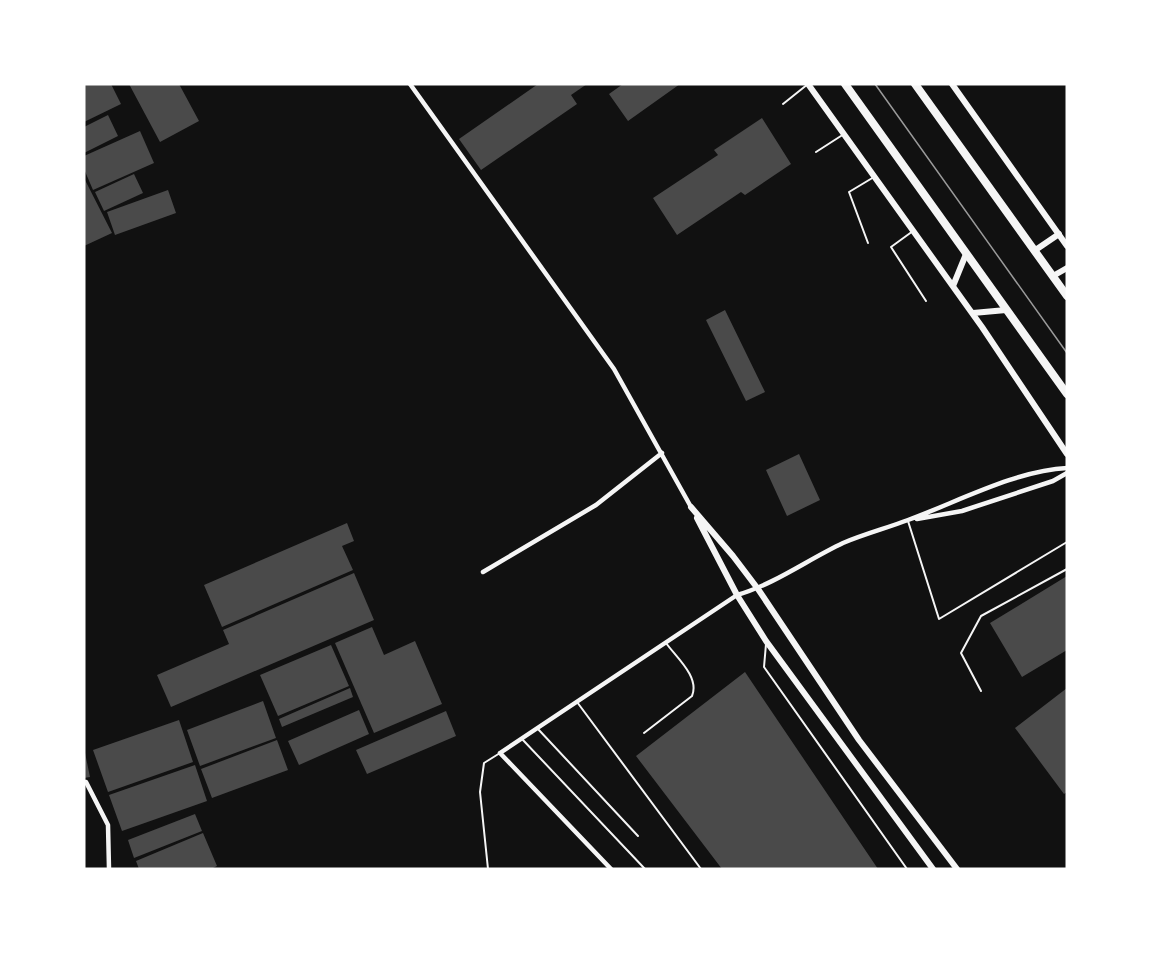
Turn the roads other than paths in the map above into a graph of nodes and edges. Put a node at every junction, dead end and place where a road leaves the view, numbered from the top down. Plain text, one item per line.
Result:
1 (410, 84) edge
2 (808, 84) edge
3 (845, 84) edge
4 (915, 84) edge
5 (952, 84) edge
6 (783, 104) dead end
7 (844, 134) junction
8 (816, 152) dead end
9 (874, 177) junction
10 (913, 231) junction
11 (1059, 234) junction
12 (868, 243) dead end
13 (1067, 246) edge
14 (1034, 250) junction
15 (966, 254) junction
16 (1067, 268) edge
17 (1053, 276) junction
18 (953, 286) junction
19 (1067, 296) edge
20 (926, 301) dead end
21 (1006, 310) junction
22 (973, 313) junction
23 (1067, 394) edge
24 (662, 453) junction
25 (1067, 454) edge
26 (1067, 468) edge
27 (1067, 473) edge
28 (691, 507) junction
29 (908, 520) junction
30 (1067, 542) edge
31 (1067, 569) edge
32 (483, 572) dead end
33 (758, 589) junction
34 (737, 595) junction
35 (766, 641) junction
36 (666, 643) junction
37 (981, 691) dead end
38 (577, 702) junction
39 (538, 728) junction
40 (644, 733) dead end
41 (522, 739) junction
42 (500, 753) junction
43 (84, 782) edge
44 (638, 836) dead end
45 (109, 869) edge
46 (488, 869) edge
47 (611, 869) edge
48 (645, 869) edge
49 (701, 869) edge
50 (908, 869) edge
51 (933, 869) edge
52 (957, 869) edge

1 - 24 street
2 - 6 lane
2 - 7 street
3 - 15 highway
4 - 14 highway
5 - 11 street
7 - 8 lane
7 - 9 street
9 - 10 street
9 - 12 lane
10 - 18 street
10 - 20 lane
11 - 13 street
11 - 14 street
14 - 17 highway
15 - 18 street
15 - 21 highway
16 - 17 street
17 - 19 highway
18 - 22 street
21 - 22 street
21 - 23 highway
22 - 25 street
24 - 28 street
24 - 32 street
26 - 29 street
27 - 29 street
28 - 33 street
28 - 34 street
29 - 30 lane
29 - 33 street
31 - 37 lane
33 - 34 street
33 - 52 street
34 - 35 street
34 - 36 street
35 - 50 lane
35 - 51 street
36 - 38 street
36 - 40 lane
38 - 39 street
38 - 49 lane
39 - 41 street
39 - 44 lane
41 - 42 street
41 - 48 lane
42 - 46 lane
42 - 47 street
43 - 45 street

